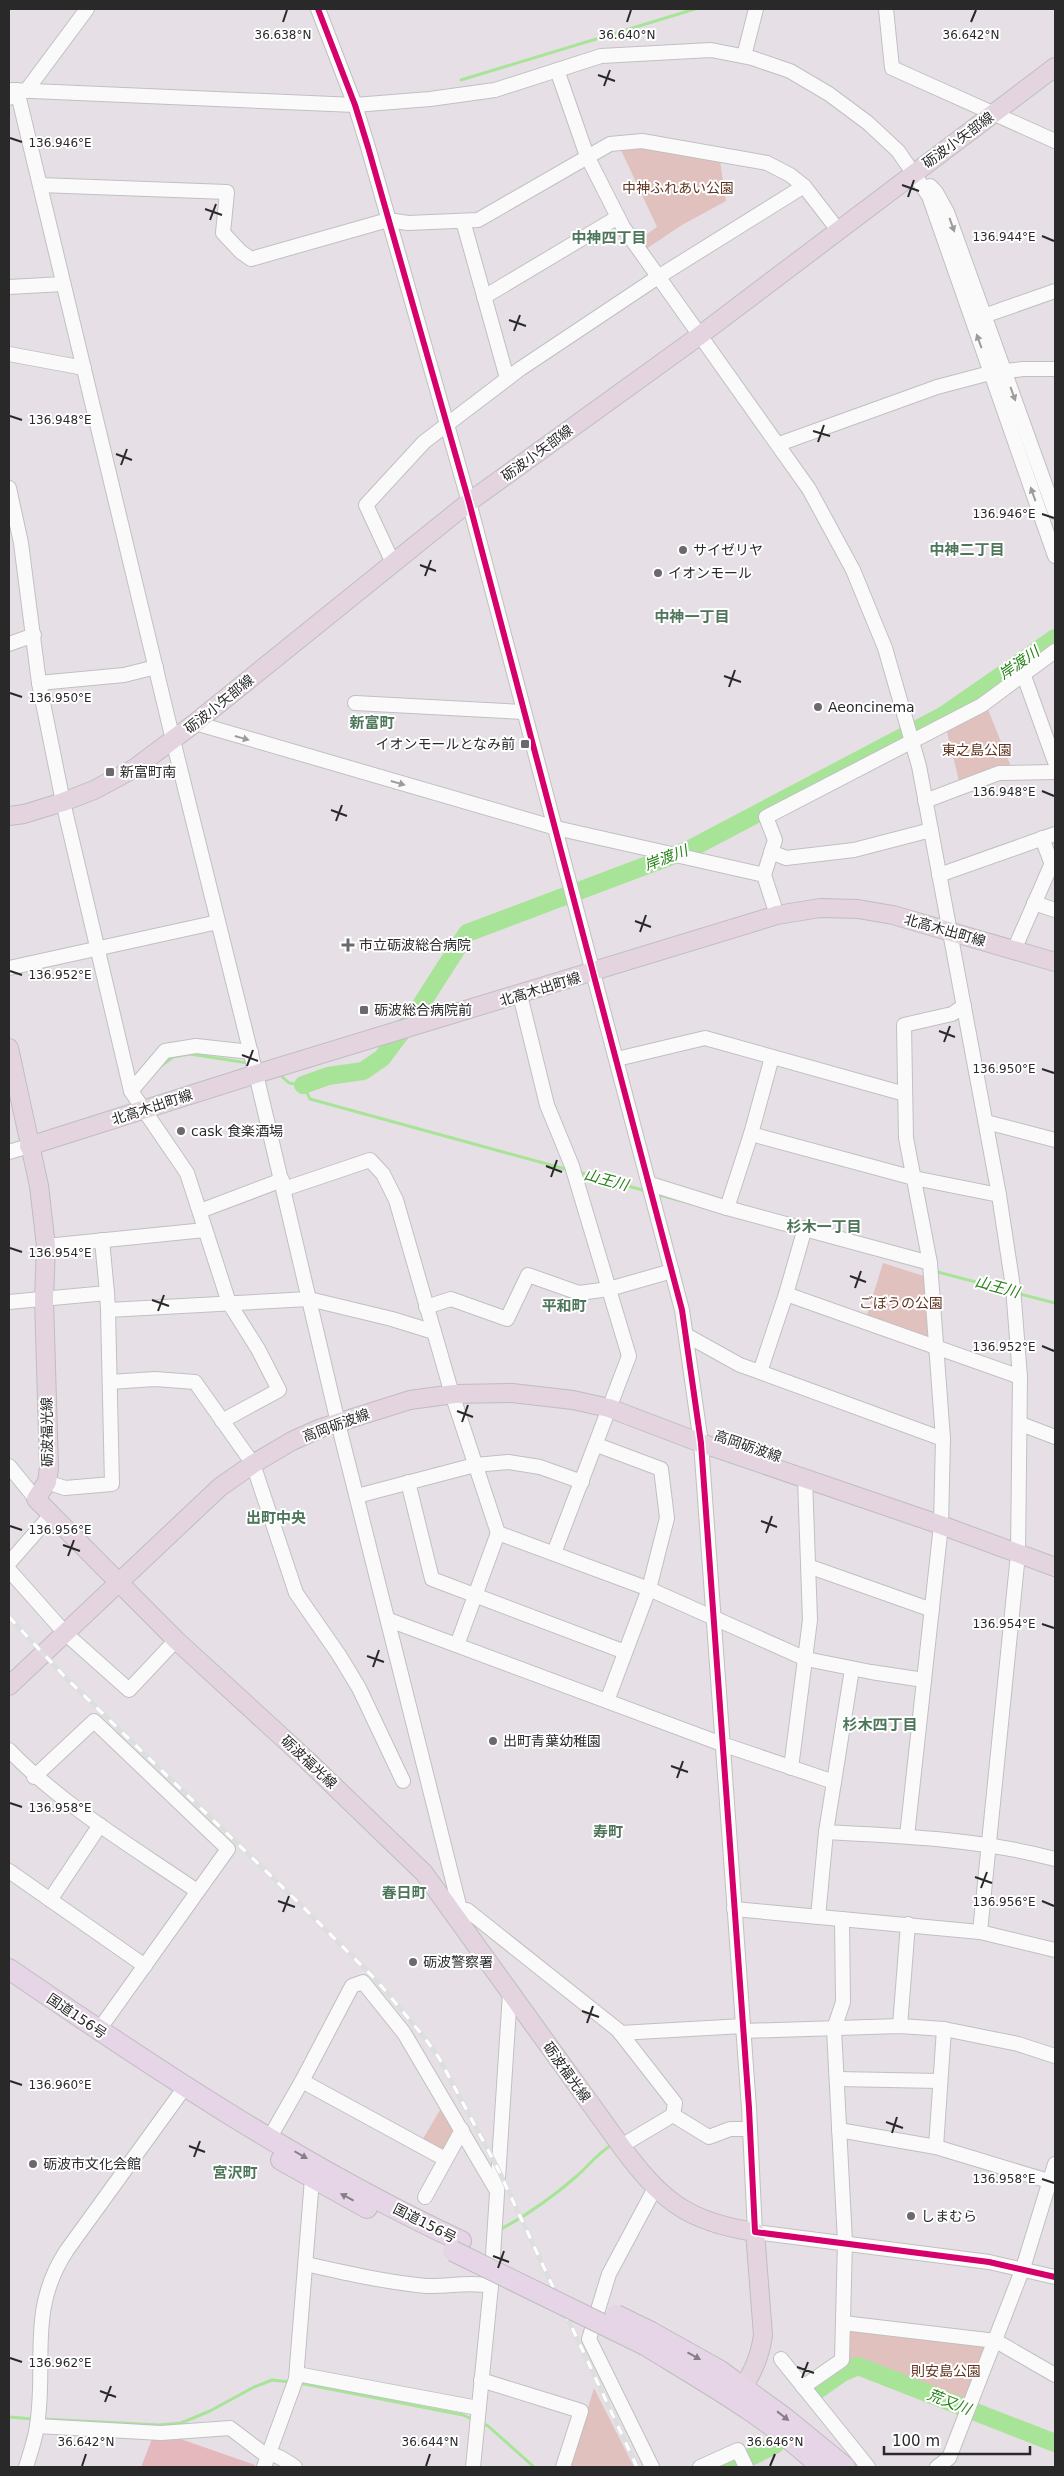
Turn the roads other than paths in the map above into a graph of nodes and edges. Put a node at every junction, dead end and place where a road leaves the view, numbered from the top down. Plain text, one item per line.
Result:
1 (87, 9) edge
2 (318, 9) edge
3 (756, 9) edge
4 (886, 9) edge
5 (744, 56) junction
6 (1055, 67) edge
7 (557, 70) junction
8 (15, 92) edge
9 (355, 104) junction
10 (994, 114) junction
11 (1055, 141) edge
12 (587, 156) junction
13 (914, 172) junction
14 (40, 185) junction
15 (804, 186) junction
16 (618, 217) junction
17 (388, 220) junction
18 (463, 221) junction
19 (838, 230) junction
20 (658, 277) junction
21 (63, 284) junction
22 (9, 287) edge
23 (1055, 292) edge
24 (484, 297) junction
25 (985, 315) junction
26 (971, 321) junction
27 (698, 336) junction
28 (9, 354) edge
29 (84, 368) junction
30 (1055, 369) edge
31 (1006, 372) junction
32 (990, 373) junction
33 (507, 378) junction
34 (446, 424) junction
35 (779, 444) junction
36 (9, 488) edge
37 (469, 502) junction
38 (1055, 512) edge
39 (1055, 556) edge
40 (393, 564) junction
41 (34, 635) junction
42 (9, 644) edge
43 (1055, 651) edge
44 (156, 667) junction
45 (1024, 676) junction
46 (39, 683) junction
47 (355, 703) dead end
48 (524, 712) junction
49 (195, 723) junction
50 (173, 740) junction
51 (912, 740) junction
52 (1055, 762) edge
53 (1055, 772) edge
54 (925, 800) junction
55 (63, 802) junction
56 (9, 816) edge
57 (556, 828) junction
58 (931, 830) junction
59 (1049, 836) edge
60 (771, 852) junction
61 (1053, 868) edge
62 (939, 875) junction
63 (764, 876) junction
64 (1034, 904) junction
65 (1055, 910) edge
66 (777, 915) junction
67 (218, 922) junction
68 (948, 932) junction
69 (96, 948) junction
70 (1014, 950) junction
71 (1055, 962) edge
72 (9, 968) edge
73 (592, 972) junction
74 (520, 995) junction
75 (964, 1006) junction
76 (9, 1048) edge
77 (251, 1052) junction
78 (772, 1057) junction
79 (617, 1058) junction
80 (256, 1074) junction
81 (131, 1091) junction
82 (14, 1094) edge
83 (905, 1094) junction
84 (144, 1109) junction
85 (986, 1122) junction
86 (751, 1134) junction
87 (1055, 1140) edge
88 (29, 1146) junction
89 (9, 1152) edge
90 (914, 1178) junction
91 (650, 1184) junction
92 (283, 1185) junction
93 (999, 1195) junction
94 (727, 1208) junction
95 (200, 1211) junction
96 (805, 1228) junction
97 (205, 1230) junction
98 (102, 1240) junction
99 (46, 1246) junction
100 (930, 1263) junction
101 (672, 1271) junction
102 (609, 1289) junction
103 (107, 1293) junction
104 (786, 1294) junction
105 (44, 1299) junction
106 (309, 1299) junction
107 (9, 1302) edge
108 (229, 1303) junction
109 (426, 1307) junction
110 (108, 1310) junction
111 (434, 1332) junction
112 (686, 1335) junction
113 (938, 1350) junction
114 (760, 1372) junction
115 (1020, 1377) junction
116 (110, 1382) junction
117 (452, 1394) junction
118 (609, 1408) junction
119 (222, 1422) junction
120 (338, 1423) junction
121 (1021, 1424) junction
122 (1055, 1437) edge
123 (943, 1439) junction
124 (701, 1443) junction
125 (597, 1445) junction
126 (253, 1464) junction
127 (475, 1465) junction
128 (9, 1466) edge
129 (805, 1479) junction
130 (47, 1482) junction
131 (408, 1482) junction
132 (582, 1482) junction
133 (357, 1496) junction
134 (36, 1499) junction
135 (51, 1515) junction
136 (941, 1525) junction
137 (498, 1533) junction
138 (554, 1553) junction
139 (1018, 1554) junction
140 (9, 1564) edge
141 (808, 1566) junction
142 (1055, 1567) edge
143 (9, 1570) edge
144 (119, 1583) junction
145 (649, 1589) junction
146 (474, 1595) junction
147 (932, 1610) junction
148 (714, 1616) junction
149 (389, 1620) junction
150 (65, 1633) junction
151 (176, 1640) junction
152 (457, 1645) junction
153 (625, 1652) junction
154 (806, 1659) junction
155 (852, 1669) junction
156 (924, 1680) junction
157 (9, 1686) edge
158 (607, 1701) junction
159 (722, 1744) junction
160 (9, 1750) edge
161 (791, 1768) junction
162 (34, 1777) junction
163 (403, 1781) dead end
164 (834, 1782) junction
165 (100, 1825) junction
166 (826, 1832) junction
167 (907, 1836) junction
168 (990, 1846) junction
169 (1055, 1859) edge
170 (9, 1871) edge
171 (197, 1891) junction
172 (50, 1900) junction
173 (734, 1909) junction
174 (460, 1910) junction
175 (818, 1917) junction
176 (842, 1919) junction
177 (908, 1924) junction
178 (465, 1929) junction
179 (980, 1932) junction
180 (1055, 1950) edge
181 (145, 1966) junction
182 (9, 1970) edge
183 (9, 1986) edge
184 (510, 1993) junction
185 (900, 2026) junction
186 (743, 2029) junction
187 (834, 2029) junction
188 (944, 2029) junction
189 (98, 2031) junction
190 (620, 2033) junction
191 (1055, 2056) edge
192 (836, 2079) junction
193 (302, 2081) junction
194 (940, 2081) junction
195 (181, 2092) junction
196 (672, 2115) junction
197 (750, 2129) junction
198 (462, 2130) junction
199 (839, 2130) junction
200 (270, 2137) junction
201 (621, 2146) junction
202 (936, 2147) junction
203 (446, 2159) junction
204 (1055, 2164) edge
205 (312, 2179) junction
206 (1053, 2182) edge
207 (655, 2188) junction
208 (497, 2191) junction
209 (424, 2197) dead end
210 (755, 2232) junction
211 (845, 2242) junction
212 (457, 2246) junction
213 (306, 2264) junction
214 (1023, 2268) junction
215 (1055, 2277) edge
216 (491, 2286) junction
217 (843, 2323) junction
218 (996, 2341) junction
219 (781, 2359) dead end
220 (297, 2374) junction
221 (1055, 2375) edge
222 (481, 2380) junction
223 (803, 2387) junction
224 (739, 2394) junction
225 (478, 2408) junction
226 (37, 2426) junction
227 (270, 2453) junction
228 (744, 2462) edge
229 (26, 2467) edge
230 (264, 2467) edge
231 (295, 2467) edge
232 (474, 2467) edge
233 (563, 2467) edge
234 (652, 2467) edge
235 (700, 2467) edge
236 (717, 2467) edge
237 (821, 2467) edge
238 (845, 2467) edge
239 (868, 2467) edge
240 (937, 2467) edge

1 - 8 street
2 - 9 street
3 - 5 street
4 - 10 street
5 - 7 street
5 - 13 street
6 - 10 main road, 砺波小矢部線
7 - 9 street
7 - 12 street
8 - 9 street
8 - 14 street
9 - 17 street
10 - 11 street
10 - 13 main road, 砺波小矢部線
12 - 15 street
12 - 16 street
12 - 18 street
13 - 19 main road, 砺波小矢部線
13 -> 25 street
13 - 26 street
14 - 17 street
14 - 21 street
15 - 19 street
15 - 20 street
16 - 20 street
16 - 24 street
17 - 18 street
17 - 34 street
18 - 24 street
19 - 27 main road, 砺波小矢部線
20 - 27 street
20 - 33 street
21 - 22 street
21 - 29 street
23 - 25 street
24 - 33 street
25 - 26 street
25 - 31 street
32 -> 26 street
27 - 35 street
27 - 37 main road, 砺波小矢部線
28 - 29 street
29 - 44 street
30 - 31 street
31 - 32 street
31 -> 38 street
32 - 35 street
39 -> 32 street
33 - 34 street
34 - 37 street
34 - 40 street
35 - 51 street
36 - 41 street
37 - 40 main road, 砺波小矢部線
37 - 48 street
40 - 49 main road, 砺波小矢部線
41 - 42 street
41 - 46 street
43 - 45 street
44 - 46 street
44 - 50 street
45 - 51 street
45 - 52 street
46 - 55 street
47 - 48 street
48 - 57 street
49 - 50 main road, 砺波小矢部線
49 -> 57 street
50 - 55 main road, 砺波小矢部線
50 - 67 street
51 - 54 street
51 - 60 street
53 - 54 street
54 - 58 street
55 - 56 main road, 砺波小矢部線
55 - 69 street
57 - 63 street
57 - 73 street
58 - 60 street
58 - 62 street
59 - 61 street
59 - 62 street
60 - 63 street
61 - 64 street
62 - 68 street
63 - 66 street
64 - 65 street
64 - 70 street
66 - 68 main road, 北高木出町線
66 - 73 main road, 北高木出町線
67 - 69 street
67 - 77 street
68 - 70 main road, 北高木出町線
68 - 75 street
69 - 72 street
69 - 81 street
70 - 71 main road, 北高木出町線
73 - 74 main road, 北高木出町線
73 - 79 street
74 - 80 main road, 北高木出町線
74 - 102 street
75 - 83 street
75 - 85 street
76 - 82 main road, 砺波福光線
77 - 80 street
77 - 81 street
78 - 79 street
78 - 83 street
78 - 86 street
79 - 91 street
80 - 84 main road, 北高木出町線
80 - 92 street
81 - 84 street
82 - 88 main road, 砺波福光線
83 - 90 street
84 - 88 main road, 北高木出町線
84 - 95 street
85 - 87 street
85 - 93 street
86 - 90 street
86 - 94 street
88 - 89 street
88 - 99 main road, 砺波福光線
90 - 93 street
90 - 100 street
91 - 94 street
91 - 101 street
92 - 95 street
92 - 106 street
92 - 109 street
93 - 115 street
94 - 96 street
95 - 97 street
96 - 100 street
96 - 104 street
97 - 98 street
97 - 108 street
98 - 99 street
98 - 103 street
99 - 105 main road, 砺波福光線
100 - 113 street
101 - 102 street
101 - 112 street
102 - 109 street
102 - 118 street
103 - 105 street
103 - 110 street
104 - 113 street
104 - 114 street
105 - 107 street
105 - 130 main road, 砺波福光線
106 - 108 street
106 - 111 street
106 - 120 street
108 - 110 street
108 - 119 street
109 - 111 street
110 - 116 street
111 - 117 street
112 - 114 street
112 - 124 street
113 - 115 street
113 - 123 street
114 - 123 street
115 - 121 street
116 - 119 street
116 - 130 street
117 - 118 main road, 高岡砺波線
117 - 120 main road, 高岡砺波線
117 - 127 street
118 - 124 main road, 高岡砺波線
118 - 125 street
119 - 126 street
120 - 126 main road, 高岡砺波線
120 - 133 street
121 - 122 street
121 - 139 street
123 - 136 street
124 - 129 main road, 高岡砺波線
124 - 148 street
125 - 132 street
125 - 145 street
126 - 144 main road, 高岡砺波線
126 - 163 street
127 - 131 street
127 - 132 street
127 - 137 street
128 - 134 street
129 - 136 main road, 高岡砺波線
129 - 141 street
130 - 134 main road, 砺波福光線
131 - 133 street
131 - 146 street
132 - 138 street
133 - 149 street
134 - 135 main road, 砺波福光線
135 - 140 street
135 - 144 main road, 砺波福光線
136 - 139 main road, 高岡砺波線
136 - 147 street
137 - 138 street
137 - 146 street
138 - 145 street
139 - 142 main road, 高岡砺波線
139 - 168 street
141 - 147 street
141 - 154 street
143 - 150 street
144 - 150 main road, 高岡砺波線
144 - 151 main road, 砺波福光線
145 - 148 street
145 - 153 street
146 - 152 street
146 - 153 street
147 - 156 street
148 - 154 street
148 - 159 street
149 - 152 street
149 - 174 street
150 - 151 street
150 - 157 main road, 高岡砺波線
151 - 178 main road, 砺波福光線
152 - 158 street
153 - 158 street
154 - 155 street
154 - 161 street
155 - 156 street
155 - 164 street
156 - 167 street
158 - 159 street
159 - 161 street
159 - 173 street
160 - 162 street
161 - 164 street
162 - 165 street
162 - 171 street
164 - 166 street
165 - 171 street
165 - 172 street
166 - 167 street
166 - 175 street
167 - 168 street
168 - 169 street
168 - 179 street
170 - 172 street
171 - 181 street
172 - 181 street
173 - 175 street
173 - 186 street
174 - 178 street
174 - 190 street
175 - 176 street
176 - 177 street
176 - 187 street
177 - 179 street
177 - 185 street
178 - 184 main road, 砺波福光線
179 - 180 street
181 - 189 street
182 - 189 highway, 国道156号
183 - 195 highway, 国道156号
184 - 201 main road, 砺波福光線
184 - 208 street
185 - 187 street
185 - 188 street
186 - 187 street
186 - 190 street
186 - 197 street
187 - 192 street
188 - 191 street
188 - 194 street
189 - 195 highway, 国道156号
190 - 196 street
192 - 194 street
192 - 199 street
193 - 198 street
193 - 200 street
193 - 203 street
194 - 202 street
195 - 200 highway, 国道156号
195 - 205 highway, 国道156号
195 - 226 street
196 - 197 street
196 - 201 street
197 - 210 street
198 - 203 street
198 - 208 street
199 - 202 street
199 - 211 street
200 -> 212 highway, 国道156号
201 - 207 main road, 砺波福光線
202 - 206 street
203 - 209 street
204 - 206 street
212 -> 205 highway, 国道156号
205 - 213 street
206 - 214 street
207 - 210 main road, 砺波福光線
207 - 234 street
208 - 216 street
210 - 211 street
210 - 224 main road
211 - 214 street
211 - 217 street
212 - 224 highway, 国道156号, bridge
213 - 216 street
213 - 220 street
214 - 215 street
214 - 218 street
216 - 222 street
217 - 218 street
217 - 223 street
218 - 221 street
218 - 240 street
219 - 223 street
220 - 225 street
220 - 227 street
222 - 225 street
222 - 233 street
223 - 239 street
224 - 237 highway, 国道156号
224 -> 238 highway, 国道156号
225 - 232 street
226 - 227 street
226 - 229 street
227 - 230 street
227 - 231 street
228 - 235 street
228 - 236 street

